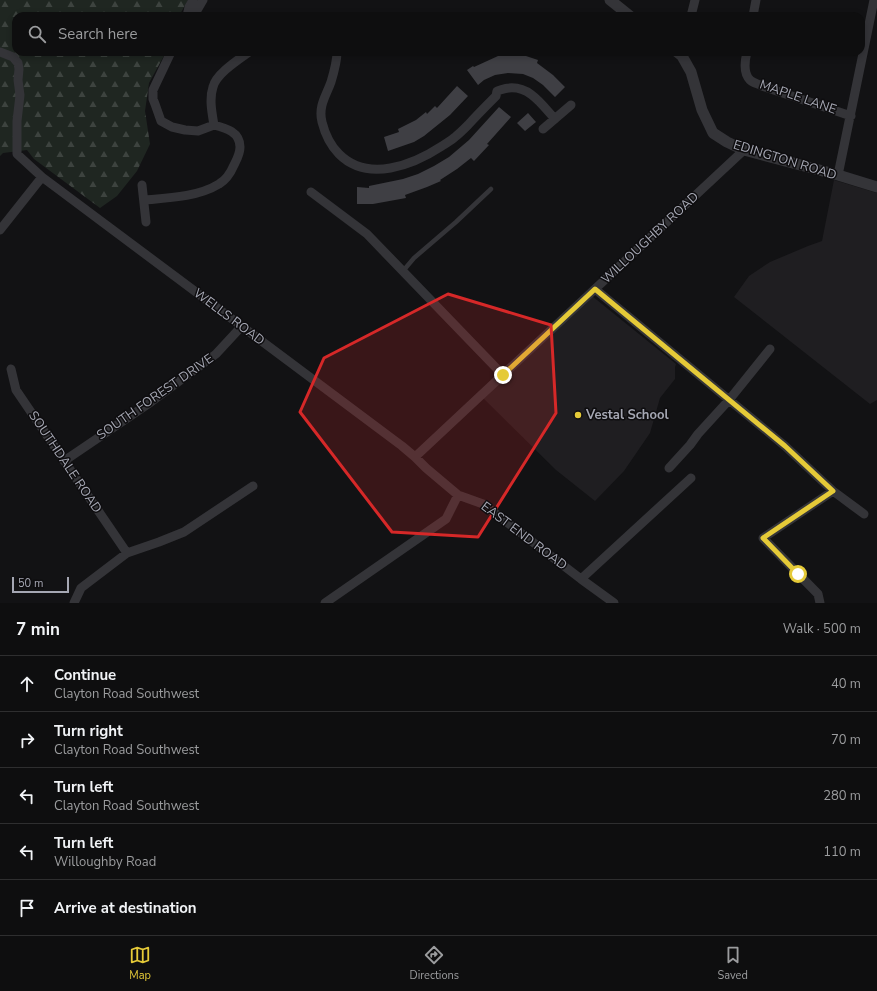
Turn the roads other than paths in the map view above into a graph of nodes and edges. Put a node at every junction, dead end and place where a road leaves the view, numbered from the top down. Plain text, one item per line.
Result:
1 (193, 0) edge
2 (203, 0) edge
3 (610, 0) edge
4 (695, 0) edge
5 (756, 0) edge
6 (874, 0) edge
7 (188, 12) edge
8 (196, 12) edge
9 (625, 12) edge
10 (692, 12) edge
11 (754, 12) edge
12 (865, 45) edge
13 (0, 52) edge
14 (169, 56) edge
15 (244, 56) edge
16 (337, 56) edge
17 (682, 56) edge
18 (746, 56) edge
19 (863, 56) edge
20 (571, 105) dead end
21 (851, 116) junction
22 (555, 119) junction
23 (214, 126) junction
24 (542, 129) dead end
25 (744, 150) junction
26 (838, 175) junction
27 (42, 177) junction
28 (142, 185) dead end
29 (877, 187) edge
30 (491, 189) dead end
31 (311, 192) dead end
32 (144, 200) junction
33 (146, 222) dead end
34 (0, 230) edge
35 (402, 271) junction
36 (595, 289) junction
37 (241, 327) junction
38 (770, 348) dead end
39 (11, 369) dead end
40 (503, 375) junction
41 (730, 400) junction
42 (415, 457) junction
43 (64, 461) junction
44 (669, 468) dead end
45 (691, 478) dead end
46 (253, 486) dead end
47 (833, 491) junction
48 (458, 495) junction
49 (864, 514) dead end
50 (127, 552) junction
51 (581, 579) junction
52 (74, 603) edge
53 (325, 603) edge
54 (614, 603) edge
55 (820, 603) edge

1 - 7 street
2 - 8 street
3 - 9 street
4 - 10 street
5 - 11 street
6 - 12 street
13 - 27 street, WELLS ROAD
14 - 23 street
15 - 23 street
16 - 22 street
17 - 25 street, EDINGTON ROAD
18 - 21 street, MAPLE LANE
19 - 21 street
20 - 22 street
21 - 26 street
22 - 24 street
23 - 32 street
25 - 26 street, EDINGTON ROAD
25 - 36 street, WILLOUGHBY ROAD
26 - 29 street, EDINGTON ROAD
27 - 34 street
27 - 37 street, WELLS ROAD
28 - 32 street
30 - 35 lane
31 - 35 street
32 - 33 street
35 - 40 street
36 - 40 street, WILLOUGHBY ROAD
36 - 41 street
37 - 42 street, WELLS ROAD
37 - 43 street, SOUTH FOREST DRIVE
38 - 41 street
39 - 43 street, SOUTHDALE ROAD
40 - 42 street, WILLOUGHBY ROAD
41 - 44 street
41 - 47 street
42 - 48 street, EAST END ROAD
43 - 50 street, SOUTHDALE ROAD
45 - 51 street
46 - 50 street
47 - 49 street
47 - 55 street
48 - 51 street, EAST END ROAD
48 - 53 street
50 - 52 street
51 - 54 street, EAST END ROAD

